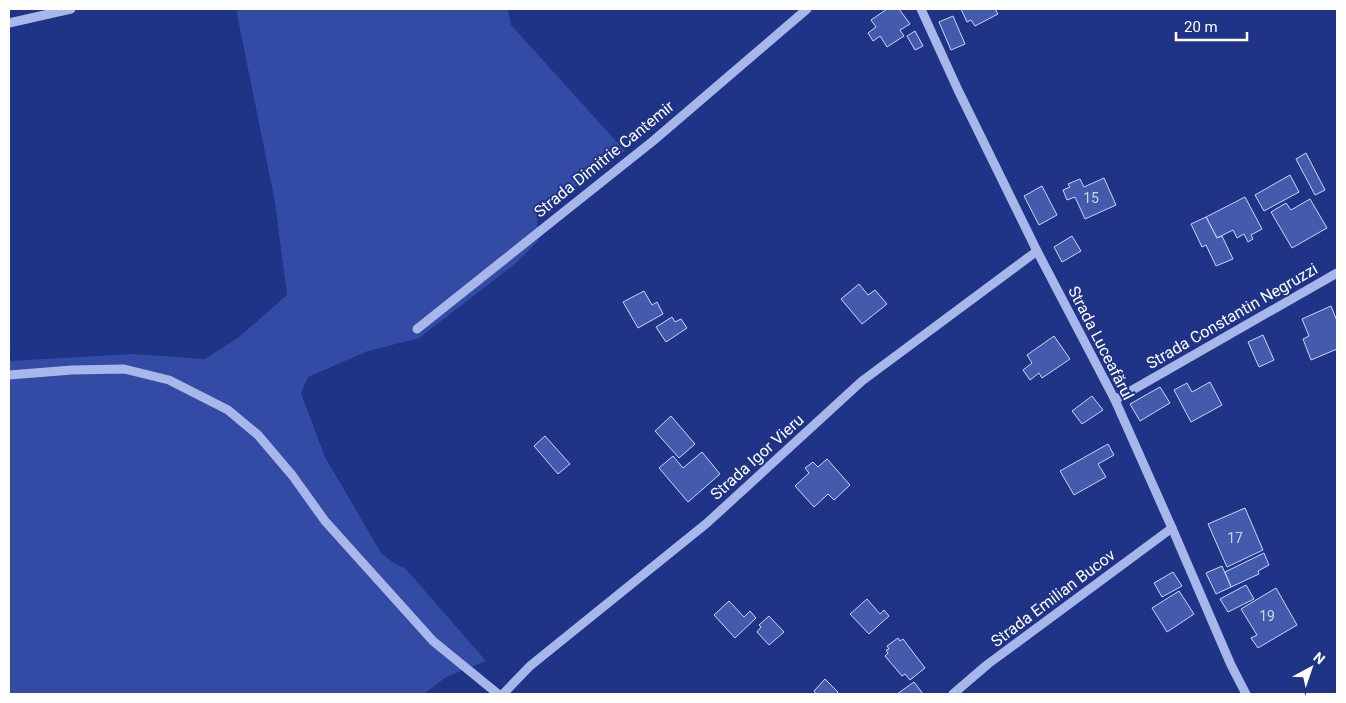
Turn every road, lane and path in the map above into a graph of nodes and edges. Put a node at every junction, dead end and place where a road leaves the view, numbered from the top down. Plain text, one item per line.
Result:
1 (71, 9) edge
2 (807, 9) edge
3 (921, 9) edge
4 (9, 23) edge
5 (1037, 251) junction
6 (1337, 273) edge
7 (417, 329) dead end
8 (9, 375) edge
9 (1115, 400) junction
10 (1172, 528) junction
11 (498, 694) edge
12 (503, 694) edge
13 (953, 694) edge
14 (1246, 694) edge

1 - 4 street
2 - 7 street, Strada Dimitrie Cantemir
3 - 5 street, Strada Luceafărul
5 - 9 street, Strada Luceafărul
5 - 12 street, Strada Igor Vieru
6 - 9 street, Strada Constantin Negruzzi
8 - 11 street
9 - 10 street, Strada Luceafărul
10 - 13 street, Strada Emilian Bucov
10 - 14 street, Strada Luceafărul

